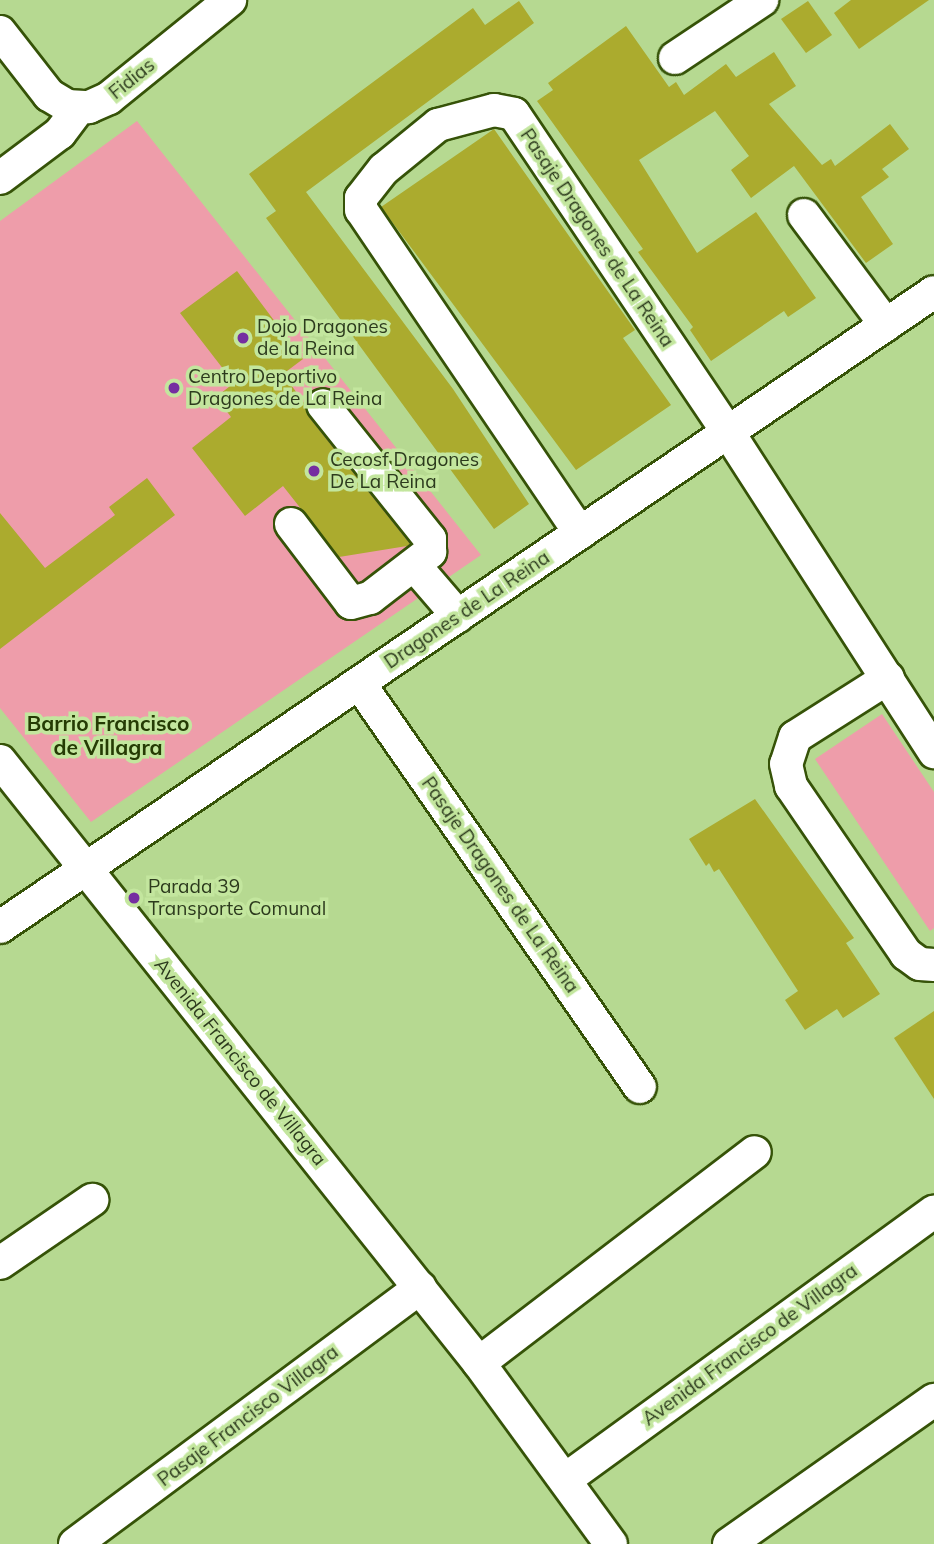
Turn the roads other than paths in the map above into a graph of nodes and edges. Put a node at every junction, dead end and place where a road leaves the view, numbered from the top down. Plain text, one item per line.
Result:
1 (230, 0) edge
2 (762, 0) edge
3 (0, 32) edge
4 (675, 58) dead end
5 (78, 109) junction
6 (0, 177) edge
7 (804, 215) dead end
8 (934, 292) edge
9 (886, 325) junction
10 (323, 405) dead end
11 (728, 432) junction
12 (291, 524) dead end
13 (580, 533) junction
14 (415, 566) junction
15 (457, 616) junction
16 (888, 678) junction
17 (359, 682) junction
18 (934, 752) edge
19 (0, 761) edge
20 (85, 869) junction
21 (0, 927) edge
22 (934, 965) edge
23 (640, 1087) dead end
24 (755, 1152) dead end
25 (92, 1200) dead end
26 (934, 1212) edge
27 (0, 1263) edge
28 (420, 1288) junction
29 (479, 1363) junction
30 (934, 1400) edge
31 (566, 1479) junction
32 (75, 1544) edge
33 (611, 1544) edge
34 (730, 1544) edge

1 - 5 street, Fidias
2 - 4 street
3 - 5 street
5 - 6 street
7 - 9 street
8 - 9 street, Dragones de La Reina
9 - 11 street, Dragones de La Reina
10 - 14 street
11 - 13 street, Dragones de La Reina
11 - 13 street, Pasaje Dragones de La Reina
11 - 16 street, Pasaje Dragones de La Reina
12 - 14 street
13 - 15 street, Dragones de La Reina
14 - 15 street
15 - 17 street, Dragones de La Reina
16 - 18 street, Pasaje Dragones de La Reina
16 - 22 street
17 - 20 street, Dragones de La Reina
17 - 23 street, Pasaje Dragones de La Reina
19 - 20 street, Avenida Francisco de Villagra
20 - 21 street, Dragones de La Reina
20 - 28 street, Avenida Francisco de Villagra
24 - 29 street
25 - 27 street
26 - 31 street, Avenida Francisco de Villagra
28 - 29 street, Avenida Francisco de Villagra
28 - 32 street, Pasaje Francisco Villagra
29 - 31 street, Avenida Francisco de Villagra
30 - 34 street
31 - 33 street, Avenida Francisco de Villagra

